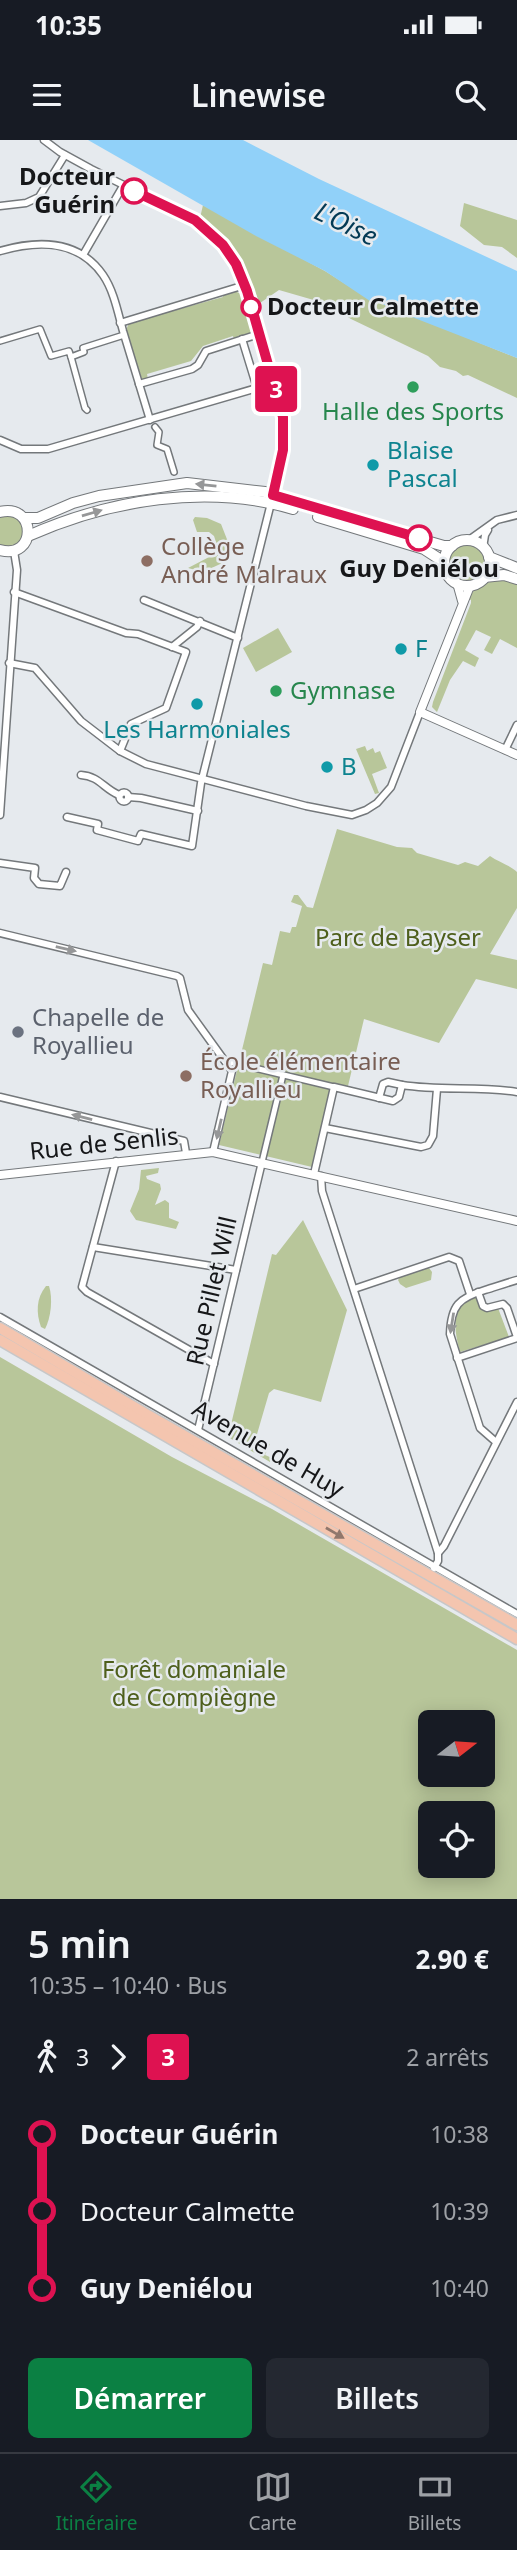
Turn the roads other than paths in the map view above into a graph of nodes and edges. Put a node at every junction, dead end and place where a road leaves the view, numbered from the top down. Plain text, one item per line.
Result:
1 (44, 140) edge
2 (65, 155) junction
3 (123, 186) junction
4 (0, 206) edge
5 (0, 251) edge
6 (83, 255) junction
7 (245, 285) junction
8 (121, 323) junction
9 (259, 334) junction
10 (124, 335) junction
11 (242, 340) junction
12 (0, 341) edge
13 (71, 357) junction
14 (274, 383) junction
15 (139, 384) junction
16 (257, 388) junction
17 (88, 410) dead end
18 (150, 420) junction
19 (157, 430) dead end
20 (0, 440) edge
21 (174, 472) dead end
22 (272, 499) junction
23 (0, 512) edge
24 (517, 515) edge
25 (24, 518) junction
26 (493, 522) junction
27 (28, 536) junction
28 (470, 541) junction
29 (452, 546) junction
30 (0, 550) edge
31 (14, 551) junction
32 (486, 552) junction
33 (444, 562) junction
34 (517, 568) edge
35 (484, 577) junction
36 (517, 579) edge
37 (457, 583) junction
38 (470, 586) junction
39 (14, 592) junction
40 (144, 600) dead end
41 (462, 601) junction
42 (200, 621) junction
43 (238, 638) junction
44 (172, 647) junction
45 (9, 663) junction
46 (420, 712) junction
47 (517, 725) edge
48 (505, 750) junction
49 (120, 751) junction
50 (517, 755) edge
51 (2, 770) edge
52 (81, 775) dead end
53 (202, 779) junction
54 (198, 811) junction
55 (0, 816) edge
56 (67, 817) dead end
57 (0, 863) edge
58 (66, 872) dead end
59 (0, 933) edge
60 (224, 1060) junction
61 (283, 1075) junction
62 (402, 1085) junction
63 (334, 1087) junction
64 (436, 1090) junction
65 (517, 1093) edge
66 (0, 1097) edge
67 (379, 1098) junction
68 (325, 1128) junction
69 (213, 1152) junction
70 (186, 1153) junction
71 (116, 1161) junction
72 (262, 1161) junction
73 (0, 1175) edge
74 (317, 1175) junction
75 (517, 1221) edge
76 (93, 1247) junction
77 (236, 1270) junction
78 (517, 1280) edge
79 (354, 1289) junction
80 (478, 1292) junction
81 (470, 1294) junction
82 (0, 1317) edge
83 (0, 1328) edge
84 (517, 1338) edge
85 (0, 1340) edge
86 (457, 1358) junction
87 (214, 1364) junction
88 (517, 1402) edge
89 (198, 1430) junction
90 (496, 1442) junction
91 (438, 1553) junction
92 (434, 1568) junction
93 (517, 1614) edge
94 (517, 1625) edge
95 (517, 1639) edge

1 - 2 street
2 - 3 street
2 - 4 street
3 - 6 street
3 - 7 street
5 - 6 street
6 - 8 street
7 - 8 street
7 - 9 street
8 - 10 street
9 - 11 street
9 - 14 street
10 - 13 street
10 - 15 street
11 - 15 street
11 - 16 street
12 - 13 street
13 - 17 street
14 - 16 street
14 - 22 street
15 - 18 street
16 - 18 street
18 - 20 street
19 - 21 street
22 -> 25 main road
27 -> 22 main road
22 - 29 main road
22 - 33 main road
22 - 43 street
23 - 25 main road
24 - 26 street
25 - 27 main road
26 - 28 street
26 - 32 street
27 - 31 main road
28 - 29 main road
28 - 32 main road
29 - 33 main road
30 - 31 main road
31 - 39 street
32 - 34 main road
32 - 35 main road
33 - 37 main road
35 - 36 main road
35 - 38 main road
37 - 38 main road
37 - 41 street
38 - 41 street
39 - 44 street
39 - 45 street
40 - 42 street
41 - 46 street
42 - 43 street
42 - 44 street
43 - 53 street
44 - 49 street
45 - 49 street
45 - 51 street
46 - 48 street
46 - 53 street
47 - 48 street
48 - 50 street
49 - 53 street
51 - 55 street
52 - 54 street
53 - 54 street
54 - 56 street
57 - 58 street
59 -> 60 street
60 - 61 street
60 -> 69 street
61 - 63 street
61 - 72 street
62 - 64 street
62 - 67 street
62 - 67 street
63 - 67 street
63 - 68 street
64 - 65 street
64 - 68 street
70 -> 66 street
68 - 74 street
69 - 70 street, Rue de Senlis
69 - 72 street, Rue de Senlis
70 - 71 street, Rue de Senlis
71 - 73 street, Rue de Senlis
71 - 76 street
72 - 74 street, Rue de Senlis
72 - 77 street, Rue Pillet Will
74 - 75 street, Rue de Senlis
74 - 79 street
76 - 77 street
76 - 87 street
77 - 87 street, Rue Pillet Will
78 - 80 street
79 - 81 street
79 - 91 street
80 - 81 street
80 - 84 street
81 -> 86 street
82 - 89 street, Avenue de Huy
83 - 94 main road
84 - 86 street
85 -> 95 main road
86 - 90 street
87 - 89 street, Rue Pillet Will
88 - 90 street
89 - 92 street, Avenue de Huy
90 - 91 street
91 - 92 street
92 - 93 street, Avenue de Huy

